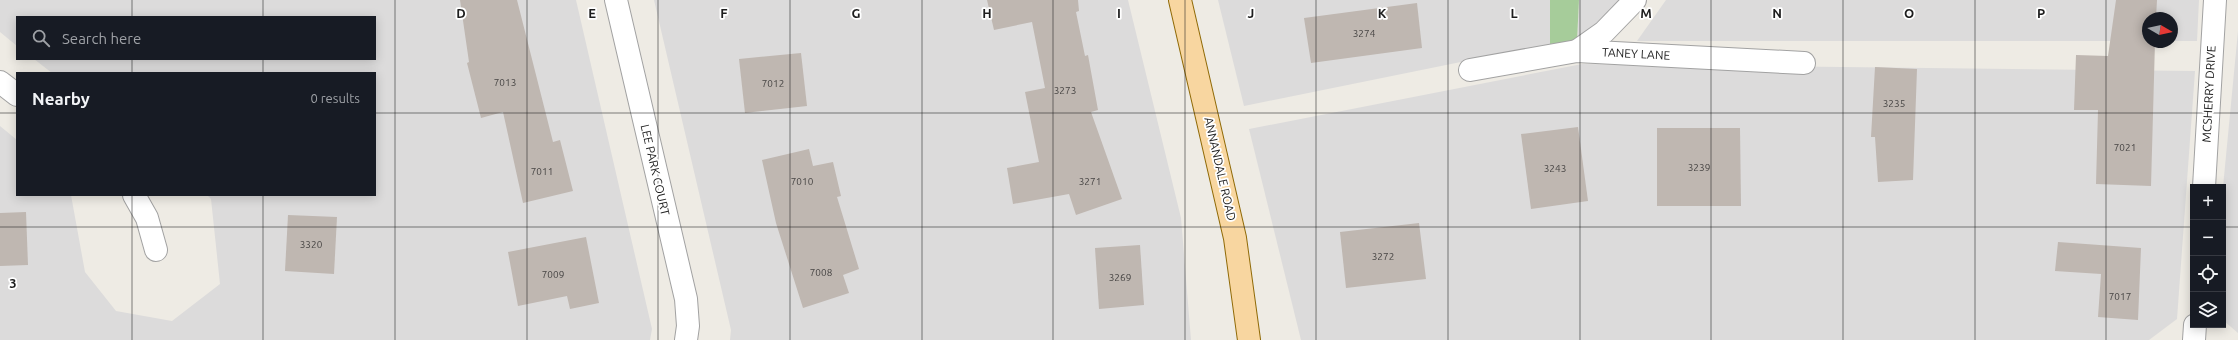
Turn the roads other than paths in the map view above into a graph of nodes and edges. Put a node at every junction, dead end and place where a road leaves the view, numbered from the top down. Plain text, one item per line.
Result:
1 (616, 0) edge
2 (1180, 0) edge
3 (1635, 0) edge
4 (2215, 0) edge
5 (1577, 51) junction
6 (1804, 63) dead end
7 (1470, 70) dead end
8 (0, 82) edge
9 (16, 95) edge
10 (2204, 184) edge
11 (135, 196) edge
12 (156, 250) dead end
13 (2195, 328) edge
14 (686, 340) edge
15 (1249, 340) edge
16 (2194, 340) edge

1 - 14 street, LEE PARK COURT
2 - 15 main road, ANNANDALE ROAD
3 - 5 street
4 - 10 street, MCSHERRY DRIVE
5 - 6 street, TANEY LANE
5 - 7 street, TANEY LANE
8 - 9 street
11 - 12 street
13 - 16 street

